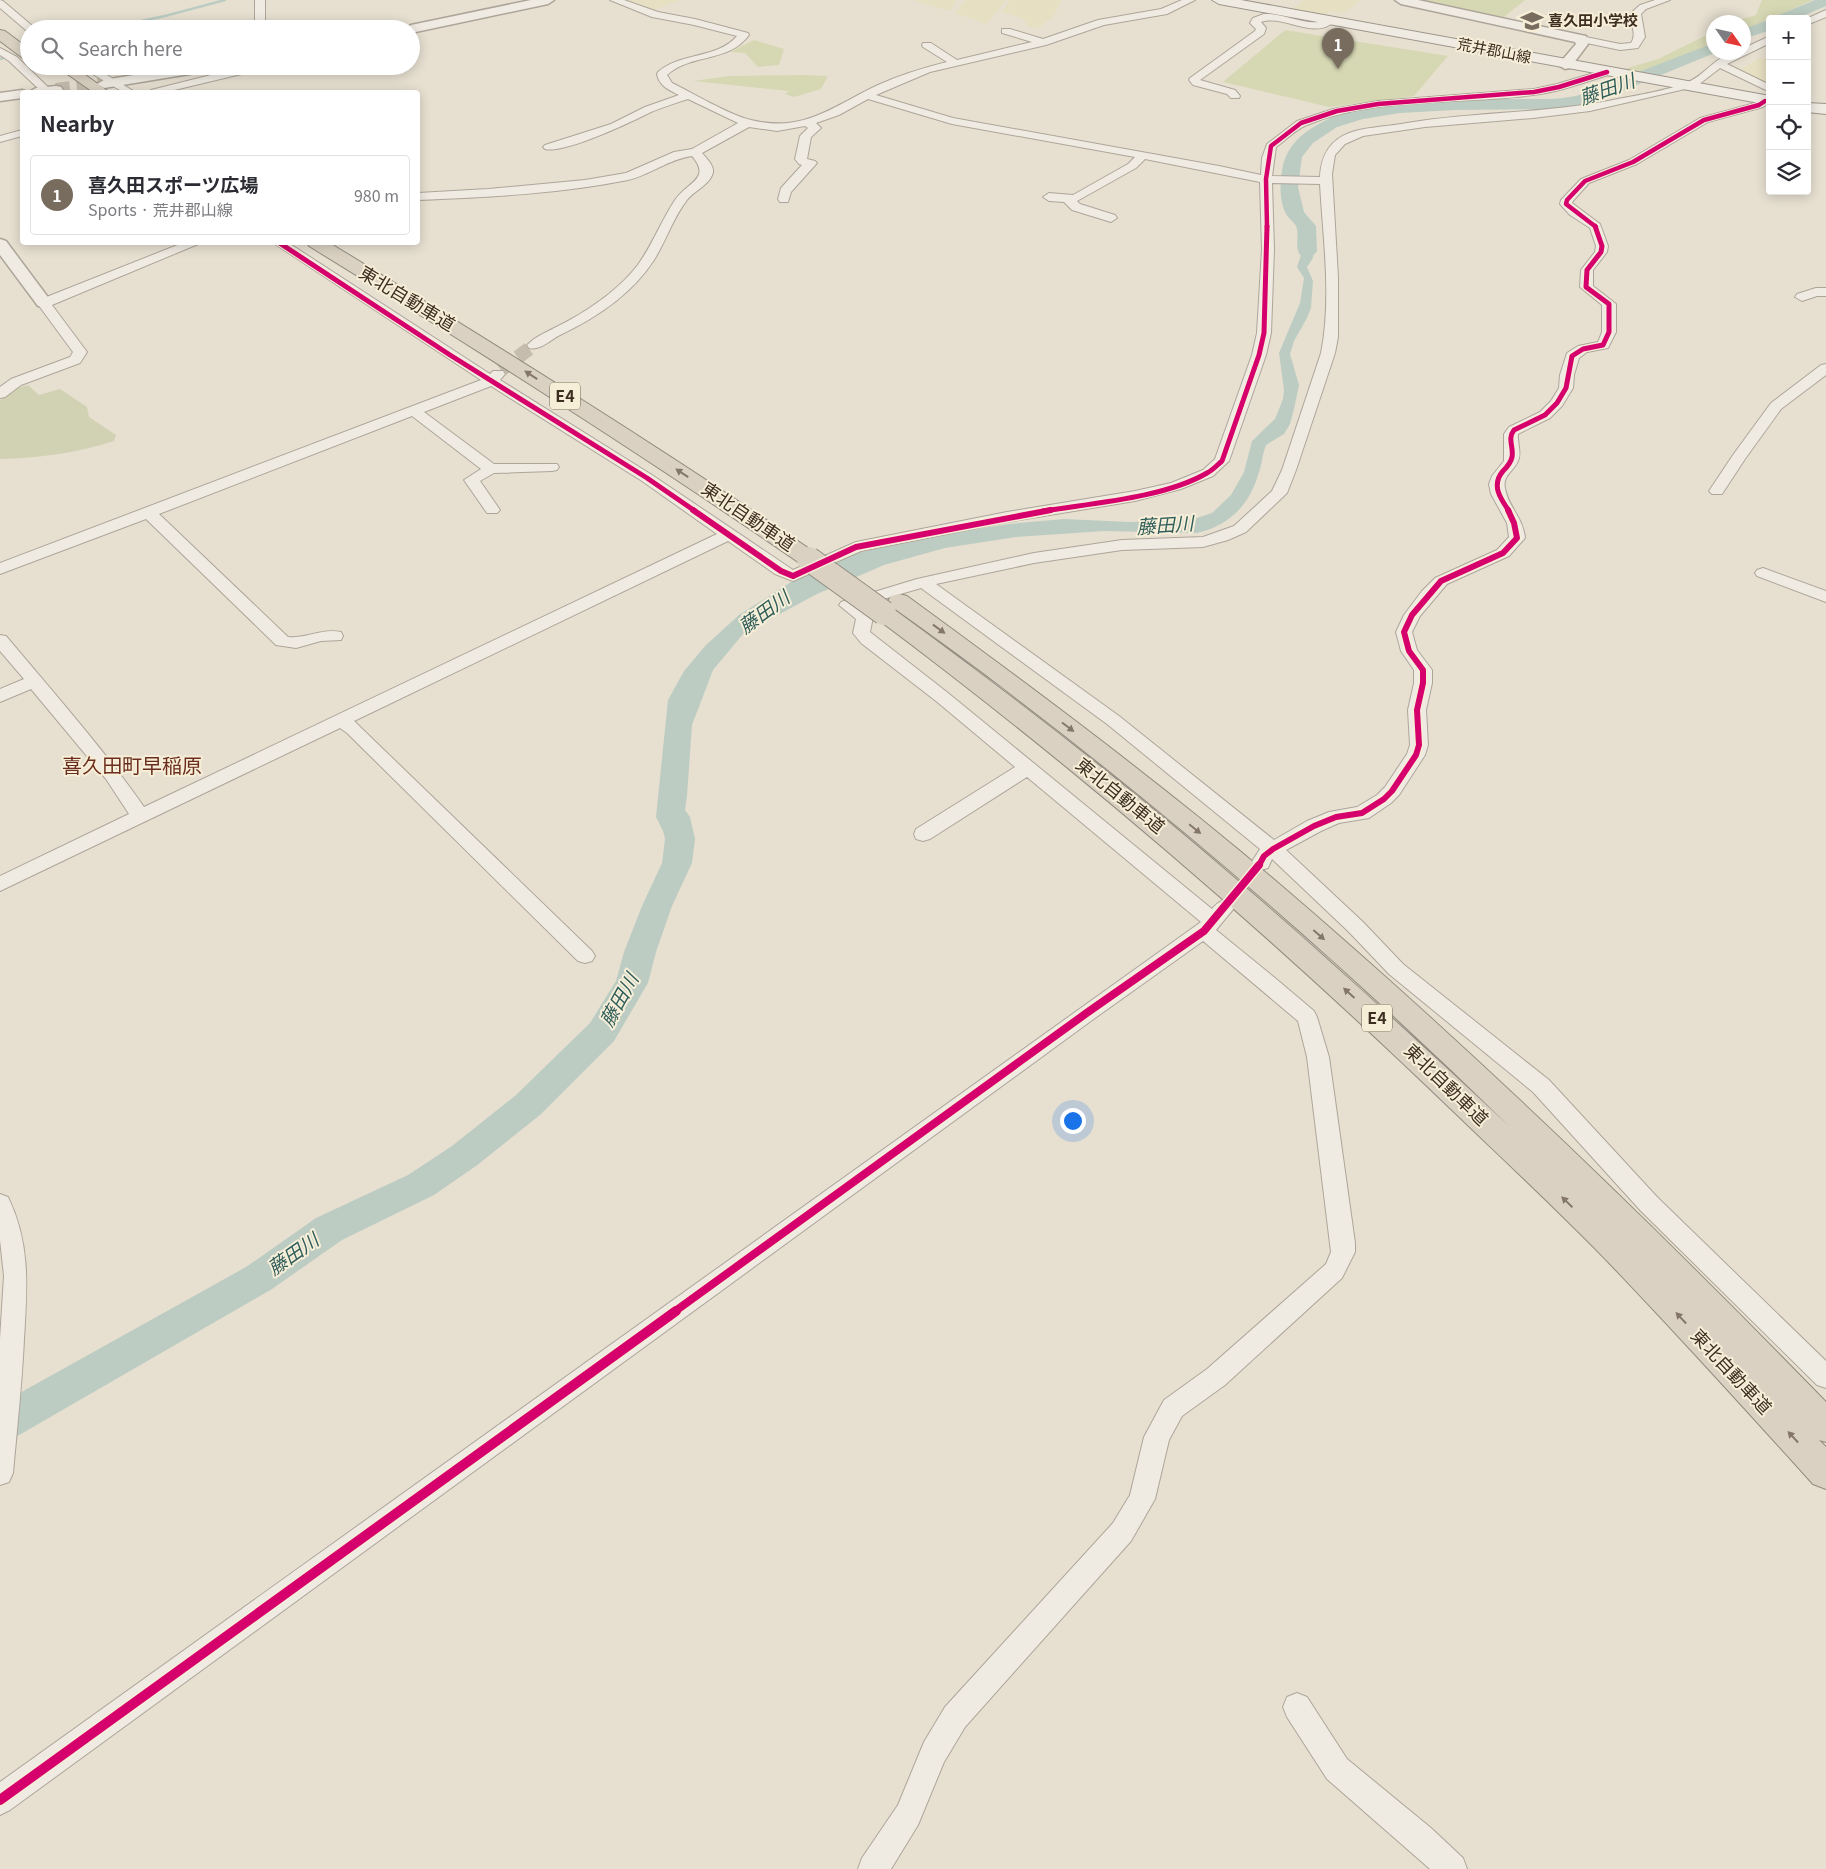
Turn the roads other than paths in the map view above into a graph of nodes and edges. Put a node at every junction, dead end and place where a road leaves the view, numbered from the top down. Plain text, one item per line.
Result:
1 (260, 0) edge
2 (548, 0) edge
3 (615, 0) edge
4 (1190, 0) edge
5 (1219, 0) edge
6 (1401, 0) edge
7 (1665, 0) edge
8 (0, 3) edge
9 (1826, 13) edge
10 (0, 19) edge
11 (20, 20) edge
12 (260, 20) edge
13 (1811, 20) edge
14 (1330, 21) junction
15 (1811, 23) edge
16 (420, 27) edge
17 (1826, 27) edge
18 (1006, 31) dead end
19 (0, 34) edge
20 (20, 34) edge
21 (1254, 37) junction
22 (1581, 39) junction
23 (1265, 41) dead end
24 (1766, 41) edge
25 (1044, 42) junction
26 (927, 45) dead end
27 (1751, 48) edge
28 (20, 49) edge
29 (0, 51) edge
30 (1727, 60) edge
31 (956, 63) junction
32 (1565, 64) junction
33 (1719, 64) junction
34 (943, 66) junction
35 (20, 67) edge
36 (1612, 72) junction
37 (971, 74) dead end
38 (28, 75) edge
39 (62, 75) edge
40 (74, 75) edge
41 (94, 75) edge
42 (166, 75) edge
43 (225, 75) edge
44 (107, 86) edge
45 (1683, 86) junction
46 (44, 90) edge
47 (78, 90) edge
48 (122, 90) edge
49 (163, 90) edge
50 (20, 94) edge
51 (865, 95) junction
52 (687, 96) junction
53 (1235, 96) dead end
54 (1766, 96) edge
55 (0, 97) edge
56 (1766, 97) edge
57 (1766, 99) edge
58 (1811, 107) edge
59 (1826, 109) edge
60 (806, 122) junction
61 (747, 123) junction
62 (20, 134) edge
63 (0, 139) edge
64 (549, 147) dead end
65 (695, 152) junction
66 (1142, 155) junction
67 (1268, 179) junction
68 (1321, 181) junction
69 (420, 196) edge
70 (1049, 197) dead end
71 (784, 199) dead end
72 (1068, 200) junction
73 (1111, 218) dead end
74 (0, 244) edge
75 (189, 245) edge
76 (283, 245) edge
77 (320, 245) edge
78 (346, 245) edge
79 (1826, 292) edge
80 (1802, 297) dead end
81 (44, 303) junction
82 (534, 346) tunnel mouth
83 (1826, 368) edge
84 (496, 376) junction
85 (0, 394) edge
86 (414, 412) junction
87 (552, 467) dead end
88 (491, 469) junction
89 (1717, 491) dead end
90 (492, 510) dead end
91 (149, 513) junction
92 (730, 534) junction
93 (817, 554) junction
94 (0, 568) edge
95 (1763, 573) dead end
96 (923, 582) junction
97 (1826, 597) edge
98 (891, 607) junction
99 (334, 636) dead end
100 (0, 640) edge
101 (35, 681) junction
102 (0, 696) edge
103 (341, 721) junction
104 (1027, 768) junction
105 (140, 816) junction
106 (924, 834) dead end
107 (1267, 856) junction
108 (0, 884) edge
109 (1214, 920) junction
110 (585, 956) dead end
111 (0, 1204) edge
112 (1826, 1377) edge
113 (1826, 1426) edge
114 (1826, 1472) edge
115 (0, 1473) edge
116 (1297, 1707) dead end
117 (0, 1800) edge
118 (873, 1869) edge
119 (1452, 1869) edge

1 - 12 street
2 - 16 street
3 - 52 street
4 - 25 street
5 - 14 main road, 荒井郡山線
6 - 22 street
7 - 22 street
8 - 11 street
9 - 13 street
10 - 20 highway
14 - 21 street
14 - 32 main road, 荒井郡山線
15 - 17 street
18 - 25 street
19 - 28 highway
21 - 23 street
21 - 53 street
22 - 32 street
24 - 27 street
25 - 31 street
26 - 31 street
29 - 35 street
30 - 33 street
31 - 34 street
32 - 36 main road, 荒井郡山線
33 - 45 street
33 - 54 street
34 - 37 street
34 - 51 street
36 - 45 main road, 荒井郡山線
36 - 67 street
38 - 46 street
39 - 47 highway
40 - 44 highway
41 - 44 street
42 - 44 street
43 - 49 street
44 - 48 street
45 - 56 main road, 荒井郡山線
45 - 68 street
50 - 55 street
51 - 60 street
51 - 66 street
52 - 61 street
52 - 64 street
57 - 107 street
58 - 59 main road
60 - 61 street
60 - 71 street
61 - 65 street
62 - 63 street
65 - 69 street
65 - 82 street
66 - 67 street
66 - 72 street
67 - 68 street
67 - 92 street
68 - 96 street
70 - 72 street
72 - 73 street
74 - 81 street
75 - 81 street
76 - 84 street
93 -> 77 highway, 東北自動車道 / E4
78 - 93 highway, 東北自動車道 / E4
79 - 80 street
81 - 85 street
83 - 89 street
84 - 86 street
84 - 92 street
86 - 88 street
86 - 91 street
87 - 88 street
88 - 90 street
91 - 94 street
91 - 99 street
92 - 103 street
93 - 98 highway, 東北自動車道 / E4, bridge
95 - 97 street
96 - 104 street
96 - 107 street
98 -> 113 highway, 東北自動車道 / E4
114 -> 98 highway, 東北自動車道 / E4
100 - 101 street
101 - 102 street
101 - 105 street
103 - 105 street
103 - 110 street
104 - 106 street
104 - 109 street
105 - 108 street
107 - 112 street
109 - 117 street
109 - 118 street
111 - 115 street
116 - 119 street

